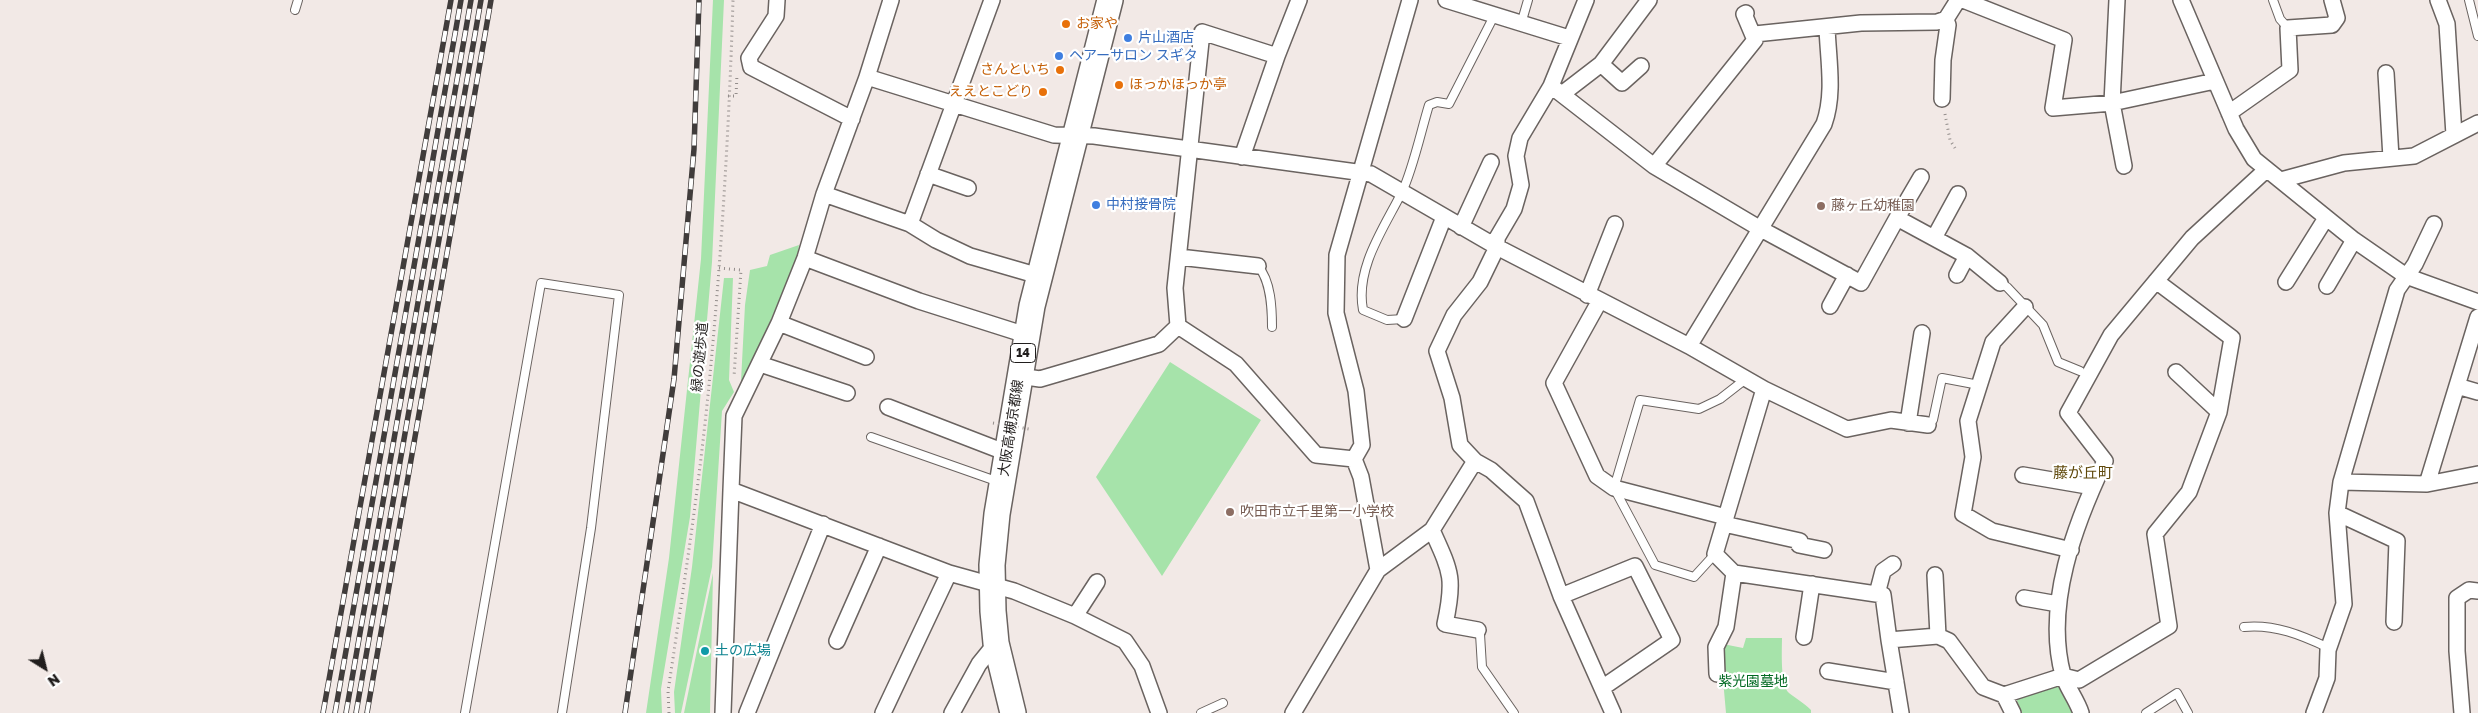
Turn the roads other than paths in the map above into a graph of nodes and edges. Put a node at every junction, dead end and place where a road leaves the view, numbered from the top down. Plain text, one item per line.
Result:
1 (298, 0) edge
2 (777, 0) edge
3 (891, 0) edge
4 (992, 0) edge
5 (1110, 0) edge
6 (1299, 0) edge
7 (1410, 0) edge
8 (1446, 0) edge
9 (1528, 0) edge
10 (1586, 0) edge
11 (1649, 0) edge
12 (1958, 0) edge
13 (1963, 0) edge
14 (2117, 0) edge
15 (2181, 0) edge
16 (2273, 0) edge
17 (2332, 0) edge
18 (2438, 0) edge
19 (2469, 0) edge
20 (1489, 9) edge
21 (295, 10) dead end
22 (1746, 12) dead end
23 (1946, 19) junction
24 (1520, 24) junction
25 (1826, 27) junction
26 (2288, 28) junction
27 (1755, 34) junction
28 (2478, 36) edge
29 (1569, 38) junction
30 (1277, 56) junction
31 (1601, 64) junction
32 (1641, 66) dead end
33 (2386, 73) dead end
34 (868, 77) junction
35 (2215, 81) junction
36 (1557, 90) junction
37 (1942, 99) dead end
38 (2112, 102) junction
39 (954, 103) junction
40 (2229, 113) junction
41 (852, 119) junction
42 (2478, 124) edge
43 (2454, 135) junction
44 (1074, 136) junction
45 (1191, 150) junction
46 (1242, 156) junction
47 (2390, 158) junction
48 (1491, 162) dead end
49 (1654, 166) junction
50 (2124, 166) dead end
51 (2266, 170) junction
52 (1362, 173) junction
53 (928, 174) junction
54 (1921, 177) dead end
55 (2281, 180) junction
56 (968, 188) dead end
57 (1402, 192) junction
58 (824, 194) junction
59 (1958, 194) dead end
60 (1444, 217) junction
61 (1898, 218) junction
62 (2326, 218) junction
63 (910, 224) junction
64 (1614, 224) dead end
65 (2434, 224) dead end
66 (1461, 227) junction
67 (1759, 228) junction
68 (1934, 238) junction
69 (2354, 240) junction
70 (1497, 247) junction
71 (1967, 256) junction
72 (805, 258) junction
73 (1179, 258) junction
74 (1258, 266) joint
75 (1847, 275) junction
76 (1957, 275) dead end
77 (1040, 276) junction
78 (2406, 276) junction
79 (2156, 281) junction
80 (2286, 282) dead end
81 (2000, 283) joint
82 (2327, 286) dead end
83 (1593, 298) junction
84 (2478, 302) edge
85 (1830, 306) dead end
86 (2024, 307) junction
87 (1404, 318) joint
88 (2478, 318) edge
89 (779, 323) junction
90 (1178, 326) junction
91 (1272, 327) dead end
92 (1922, 334) dead end
93 (1026, 335) junction
94 (1689, 346) junction
95 (866, 357) dead end
96 (760, 364) junction
97 (2080, 372) dead end
98 (2176, 372) dead end
99 (1019, 376) junction
100 (1747, 378) junction
101 (1979, 385) junction
102 (2457, 386) junction
103 (1764, 389) junction
104 (2478, 392) edge
105 (847, 393) dead end
106 (888, 407) dead end
107 (2219, 412) junction
108 (1908, 423) junction
109 (1928, 425) joint
110 (871, 437) dead end
111 (1007, 453) junction
112 (1354, 459) junction
113 (1475, 461) junction
114 (2478, 474) edge
115 (2022, 475) dead end
116 (2341, 482) junction
117 (1002, 483) junction
118 (2427, 484) junction
119 (2093, 487) junction
120 (1614, 488) junction
121 (732, 490) junction
122 (2337, 513) junction
123 (1725, 521) junction
124 (823, 524) junction
125 (1432, 530) junction
126 (880, 546) junction
127 (1824, 550) dead end
128 (2071, 550) junction
129 (1715, 554) junction
130 (1650, 558) junction
131 (1893, 564) dead end
132 (1635, 566) junction
133 (1378, 570) junction
134 (1734, 572) junction
135 (949, 573) junction
136 (1935, 575) dead end
137 (1097, 582) dead end
138 (991, 584) junction
139 (1812, 584) junction
140 (2478, 591) edge
141 (1877, 594) junction
142 (1560, 596) junction
143 (2024, 598) dead end
144 (2058, 604) junction
145 (1075, 616) junction
146 (2394, 622) dead end
147 (2244, 627) dead end
148 (1478, 630) joint
149 (1938, 636) junction
150 (1804, 637) dead end
151 (1889, 640) junction
152 (837, 641) dead end
153 (996, 643) junction
154 (2329, 648) junction
155 (1828, 671) dead end
156 (1716, 674) dead end
157 (2063, 676) junction
158 (1896, 682) junction
159 (1602, 688) junction
160 (2004, 694) junction
161 (1223, 703) dead end
162 (465, 713) edge
163 (562, 713) edge
164 (723, 713) edge
165 (747, 713) edge
166 (883, 713) edge
167 (952, 713) edge
168 (1013, 713) edge
169 (1159, 713) edge
170 (1201, 713) edge
171 (1293, 713) edge
172 (1514, 713) edge
173 (1613, 713) edge
174 (1901, 713) edge
175 (2013, 713) edge
176 (2080, 713) edge
177 (2146, 713) edge
178 (2188, 713) edge
179 (2314, 713) edge
180 (2462, 713) edge

1 - 21 lane
2 - 41 street
3 - 34 street
4 - 39 street
5 - 44 main road, 大阪高槻京都線 / 14
6 - 30 street
7 - 52 street
8 - 20 street
9 - 24 lane
10 - 29 street
11 - 31 street
12 - 23 street
13 - 38 street
14 - 38 street
15 - 35 street
16 - 26 lane
17 - 26 street
18 - 43 street
19 - 28 lane
20 - 24 street
20 - 57 lane
22 - 27 street
23 - 25 street
23 - 37 street
24 - 29 street
25 - 27 street
25 - 67 street
26 - 40 street
27 - 49 street
29 - 36 street
30 - 45 street
30 - 46 street
31 - 32 street
31 - 36 street
33 - 47 street
34 - 39 street
34 - 41 street
35 - 38 street
35 - 40 street
36 - 49 street
36 - 70 street
38 - 50 street
39 - 44 street
39 - 53 street
40 - 51 street
41 - 58 street
42 - 43 street
43 - 47 street
44 - 45 street
44 - 77 main road, 大阪高槻京都線 / 14
45 - 46 street
45 - 73 street
46 - 52 street
47 - 55 street
48 - 66 street
49 - 67 street
51 - 55 street
51 - 79 street
52 - 57 street
52 - 112 street
53 - 56 street
53 - 63 street
54 - 61 street
55 - 62 street
57 - 60 street
57 - 87 lane
58 - 63 street
58 - 72 street
59 - 68 street
60 - 66 street
60 - 87 street
61 - 68 street
61 - 75 street
62 - 69 street
62 - 80 street
63 - 77 street
64 - 83 street
65 - 78 street
66 - 70 street
67 - 75 street
67 - 94 street
68 - 71 street
69 - 78 street
69 - 82 street
70 - 83 street
70 - 113 street
71 - 76 street
71 - 81 street
72 - 89 street
72 - 93 street
73 - 74 street
73 - 90 street
74 - 91 lane
75 - 85 street
77 - 93 main road, 大阪高槻京都線 / 14
78 - 84 street
78 - 116 street
79 - 107 street
79 - 119 street
81 - 86 lane
83 - 94 street
83 - 120 street
86 - 97 lane
86 - 101 street
88 - 102 street
89 - 95 street
89 - 96 street
90 - 99 street
90 - 112 street
92 - 108 street
93 - 99 main road, 大阪高槻京都線 / 14
94 - 100 street
96 - 105 street
96 - 121 street
98 - 107 street
99 - 111 main road, 大阪高槻京都線 / 14
100 - 103 street
100 - 120 lane
101 - 109 lane
101 - 128 street
102 - 104 street
102 - 118 street
103 - 108 street
103 - 123 street
106 - 111 street
107 - 157 street
108 - 109 street
110 - 117 lane
111 - 117 main road, 大阪高槻京都線 / 14
112 - 133 street
113 - 125 street
113 - 142 street
114 - 118 street
115 - 119 street
116 - 118 street
116 - 122 street
117 - 138 main road, 大阪高槻京都線 / 14
119 - 128 street
120 - 123 street
120 - 130 lane
121 - 124 street
121 - 164 street
122 - 146 street
122 - 154 street
123 - 127 street
123 - 129 street
124 - 126 street
124 - 165 street
125 - 133 street
125 - 148 street
126 - 135 street
126 - 152 street
128 - 144 street
129 - 130 lane
129 - 134 street
130 - 132 lane
131 - 141 street
132 - 142 street
132 - 159 street
133 - 171 street
134 - 139 street
134 - 156 street
135 - 138 street
135 - 166 street
136 - 149 street
137 - 145 street
138 - 145 street
138 - 153 main road, 大阪高槻京都線 / 14
139 - 141 street
139 - 150 street
140 - 180 street
141 - 151 street
142 - 159 street
143 - 144 street
144 - 157 street
145 - 169 street
147 - 154 lane
148 - 172 lane
149 - 151 street
149 - 160 street
151 - 158 street
153 - 167 street
153 - 168 main road, 大阪高槻京都線 / 14
154 - 179 street
155 - 158 street
157 - 160 street
157 - 176 street
158 - 174 street
159 - 173 street
160 - 175 street
161 - 170 lane
162 - 163 lane
177 - 178 lane

